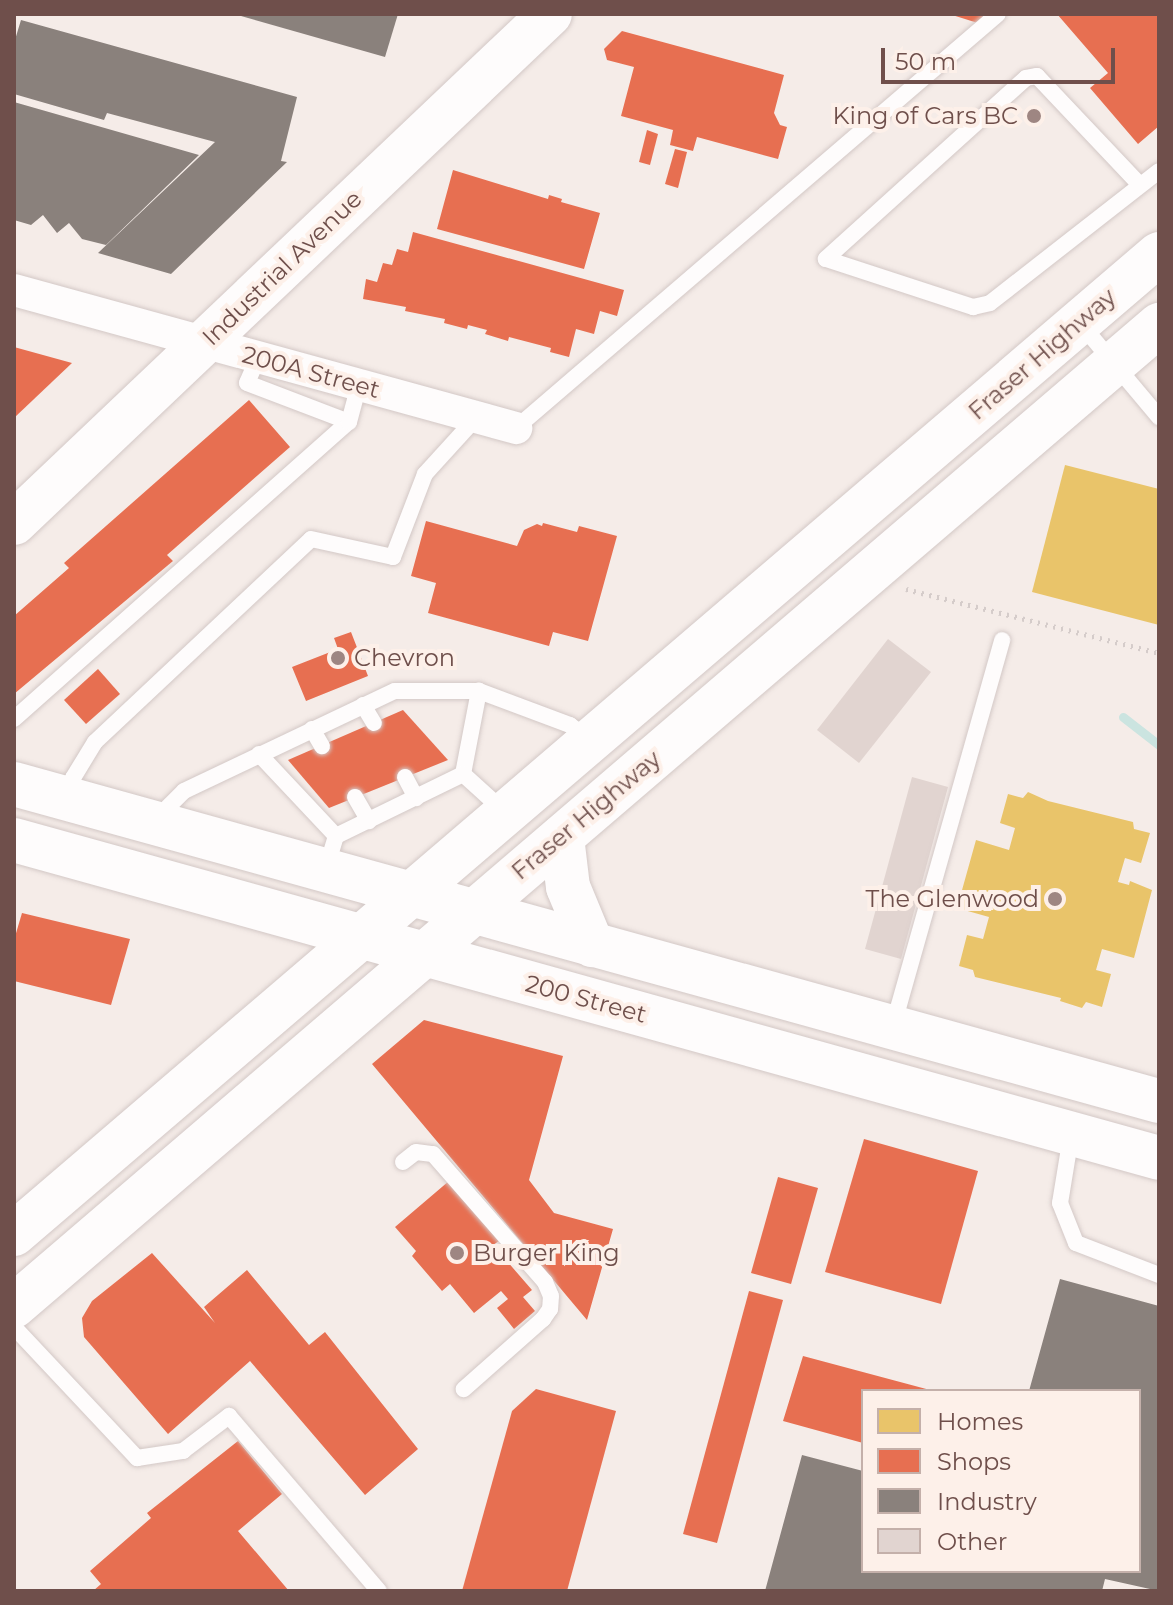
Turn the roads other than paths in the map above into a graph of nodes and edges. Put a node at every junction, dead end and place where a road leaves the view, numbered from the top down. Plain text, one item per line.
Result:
1 (550, 14) edge
2 (998, 14) edge
3 (1159, 171) edge
4 (1140, 185) junction
5 (1159, 254) edge
6 (14, 290) edge
7 (1079, 322) junction
8 (1159, 325) edge
9 (204, 343) junction
10 (258, 358) junction
11 (1112, 364) junction
12 (359, 385) junction
13 (1159, 417) edge
14 (476, 418) junction
15 (349, 422) junction
16 (516, 428) joint
17 (14, 523) edge
18 (855, 565) junction
19 (1002, 640) dead end
20 (479, 691) junction
21 (363, 705) junction
22 (14, 719) edge
23 (374, 723) dead end
24 (312, 729) junction
25 (590, 741) junction
26 (322, 746) dead end
27 (259, 754) junction
28 (463, 774) junction
29 (405, 777) dead end
30 (14, 784) edge
31 (355, 797) dead end
32 (416, 798) junction
33 (67, 799) junction
34 (506, 814) junction
35 (369, 821) junction
36 (152, 823) junction
37 (562, 837) junction
38 (14, 840) edge
39 (331, 854) junction
40 (410, 896) junction
41 (470, 912) junction
42 (360, 937) junction
43 (592, 945) junction
44 (422, 955) junction
45 (893, 1028) junction
46 (1159, 1101) edge
47 (1071, 1134) junction
48 (1159, 1158) edge
49 (403, 1162) dead end
50 (14, 1234) edge
51 (1159, 1275) edge
52 (14, 1306) edge
53 (14, 1327) edge
54 (464, 1389) dead end
55 (379, 1591) edge

1 - 9 main road, Industrial Avenue
2 - 16 lane
3 - 4 lane
4 - 4 lane
5 - 7 main road, Fraser Highway
6 - 9 street, 200A Street
7 - 11 lane
7 - 18 main road, Fraser Highway
8 - 11 main road, Fraser Highway
9 - 10 street, 200A Street
9 - 17 main road, Industrial Avenue
10 - 12 street, 200A Street
10 - 15 lane
11 - 13 lane
11 - 18 main road, Fraser Highway
12 - 14 street, 200A Street
12 - 15 lane
14 - 16 street, 200A Street
14 - 33 lane
15 - 22 lane
18 - 25 main road, Fraser Highway
18 - 37 main road, Fraser Highway
19 - 45 lane
20 - 21 lane
20 - 25 lane
20 - 28 lane
21 - 23 lane
21 - 24 lane
24 - 26 lane
24 - 27 lane
25 - 34 main road, Fraser Highway
27 - 36 lane
27 - 39 lane
28 - 32 lane
28 - 34 lane
29 - 32 lane
30 - 33 main road
31 - 35 lane
32 - 35 lane
33 - 36 main road
34 - 40 main road, Fraser Highway
35 - 39 lane
36 - 39 main road
37 - 41 main road, Fraser Highway
37 - 43 main road
38 - 42 main road, 200 Street
39 - 40 main road
40 - 41 main road
40 - 42 main road, Fraser Highway
41 - 43 main road
41 - 44 main road, Fraser Highway
42 - 44 main road, 200 Street
42 - 50 main road, Fraser Highway
43 - 45 main road
44 - 47 main road, 200 Street
44 - 52 main road, Fraser Highway
45 - 46 main road
47 - 48 main road, 200 Street
47 - 51 lane
49 - 54 lane
53 - 55 lane

